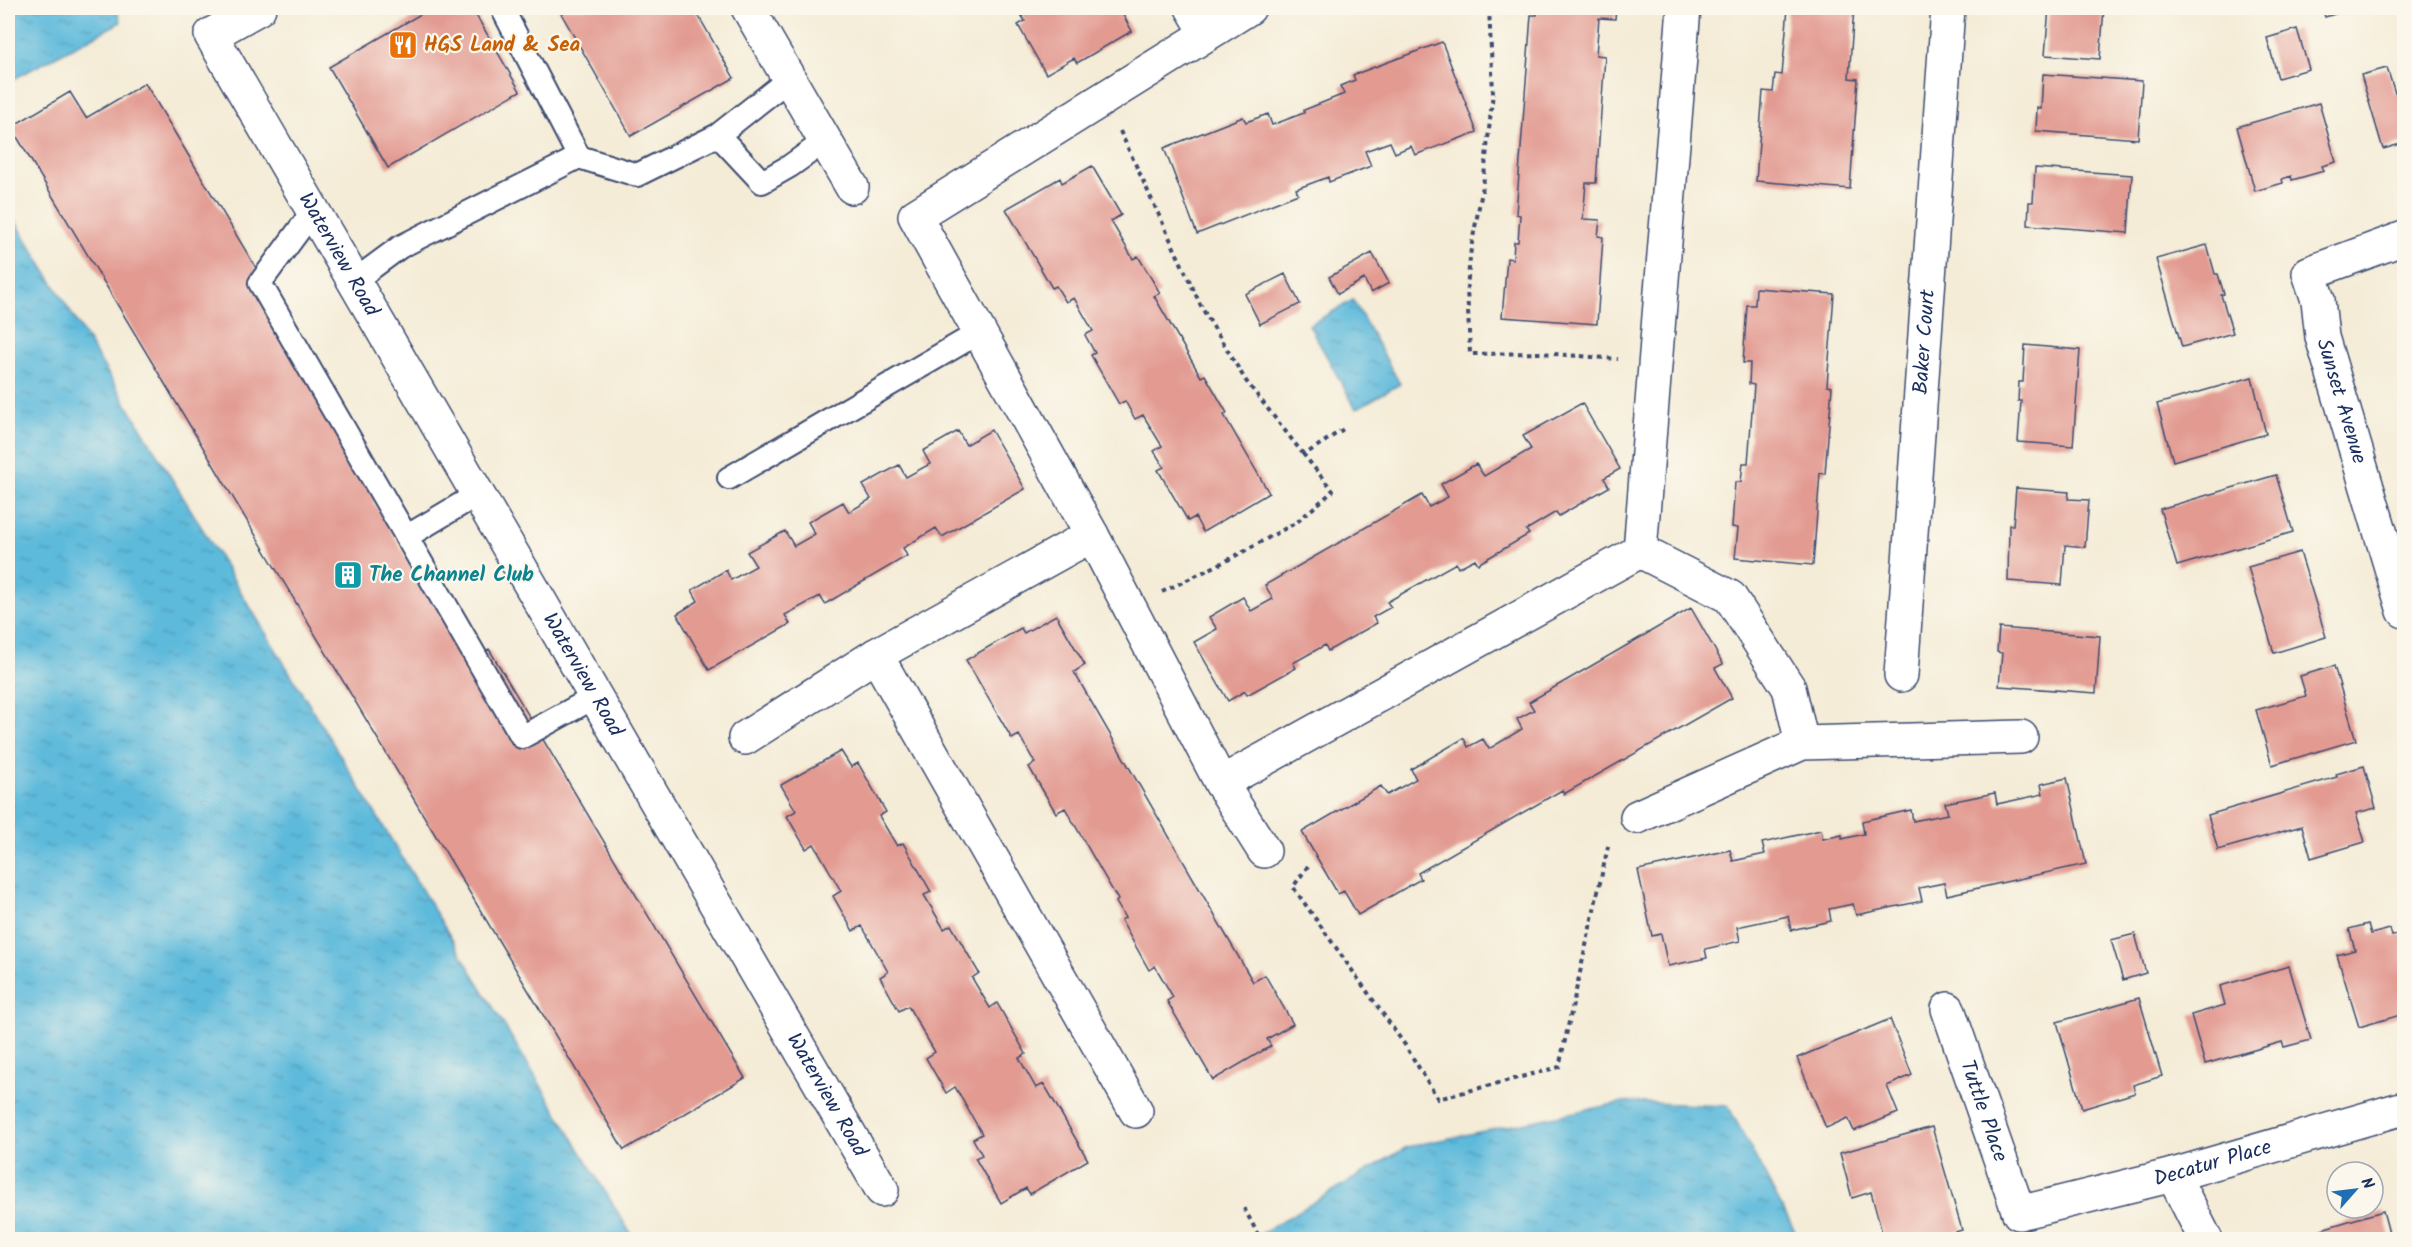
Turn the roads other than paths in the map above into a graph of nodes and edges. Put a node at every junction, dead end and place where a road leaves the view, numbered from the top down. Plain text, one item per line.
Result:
1 (259, 8) edge
2 (502, 8) edge
3 (748, 8) edge
4 (1249, 8) edge
5 (1684, 8) edge
6 (1948, 8) edge
7 (1199, 20) edge
8 (789, 79) junction
9 (718, 135) junction
10 (825, 141) junction
11 (579, 157) junction
12 (852, 187) dead end
13 (313, 211) junction
14 (2397, 240) edge
15 (354, 281) junction
16 (980, 332) junction
17 (729, 478) dead end
18 (478, 495) junction
19 (1092, 535) junction
20 (406, 537) junction
21 (1640, 551) junction
22 (2404, 611) edge
23 (876, 655) junction
24 (1900, 675) dead end
25 (595, 697) junction
26 (2022, 737) dead end
27 (745, 738) dead end
28 (1802, 743) junction
29 (1221, 783) junction
30 (1637, 817) road end
31 (1264, 851) dead end
32 (1948, 1009) dead end
33 (2404, 1108) edge
34 (1136, 1111) dead end
35 (2173, 1175) junction
36 (882, 1190) dead end
37 (2019, 1213) joint
38 (2206, 1239) edge

1 - 13 street, Waterview Road
2 - 11 lane
3 - 8 street
4 - 7 street
5 - 21 street
6 - 24 street, Baker Court
7 - 16 street
8 - 9 lane
8 - 10 street
9 - 10 lane
9 - 11 lane
10 - 12 street
11 - 15 lane
13 - 15 street, Waterview Road
13 - 20 lane
14 - 22 street, Sunset Avenue
15 - 18 street, Waterview Road
16 - 17 lane
16 - 19 street
18 - 20 lane
18 - 25 street, Waterview Road
19 - 23 street
19 - 29 street
20 - 25 lane
21 - 28 street
21 - 29 street
23 - 27 street
23 - 34 street
25 - 36 street, Waterview Road
26 - 28 street
28 - 30 street
29 - 31 street
32 - 37 street, Tuttle Place
33 - 35 street, Decatur Place
35 - 37 street, Decatur Place
35 - 38 street

